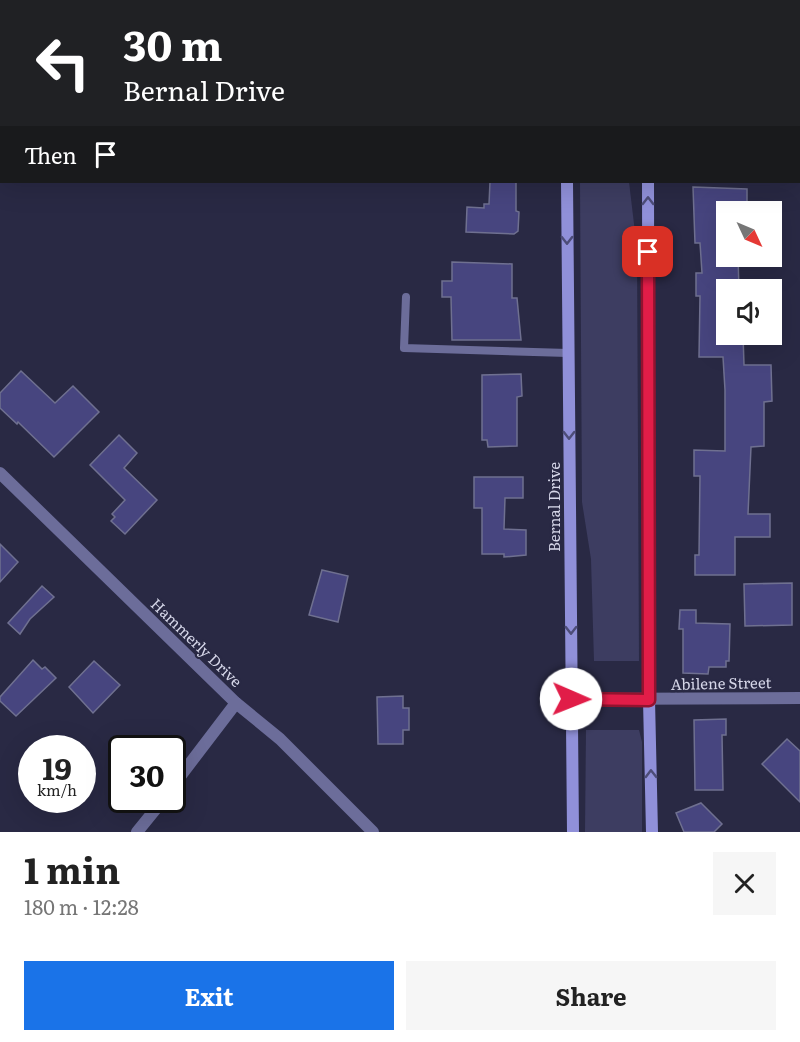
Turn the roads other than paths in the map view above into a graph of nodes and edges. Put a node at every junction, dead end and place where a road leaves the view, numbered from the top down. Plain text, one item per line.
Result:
1 (567, 183) edge
2 (648, 183) edge
3 (406, 297) dead end
4 (568, 353) junction
5 (0, 473) edge
6 (800, 698) edge
7 (571, 699) junction
8 (649, 700) junction
9 (236, 703) junction
10 (186, 769) edge
11 (152, 813) edge
12 (137, 832) edge
13 (373, 832) edge
14 (573, 832) edge
15 (652, 832) edge

1 -> 4 street, Bernal Drive
8 -> 2 street
3 - 4 lane
4 -> 7 street, Bernal Drive
5 - 9 street, Hammerly Drive
6 - 8 street, Abilene Street
7 - 8 street, Abilene Street
7 - 14 street, Bernal Drive
15 -> 8 street
9 - 10 street
9 - 13 street, Hammerly Drive
11 - 12 street

